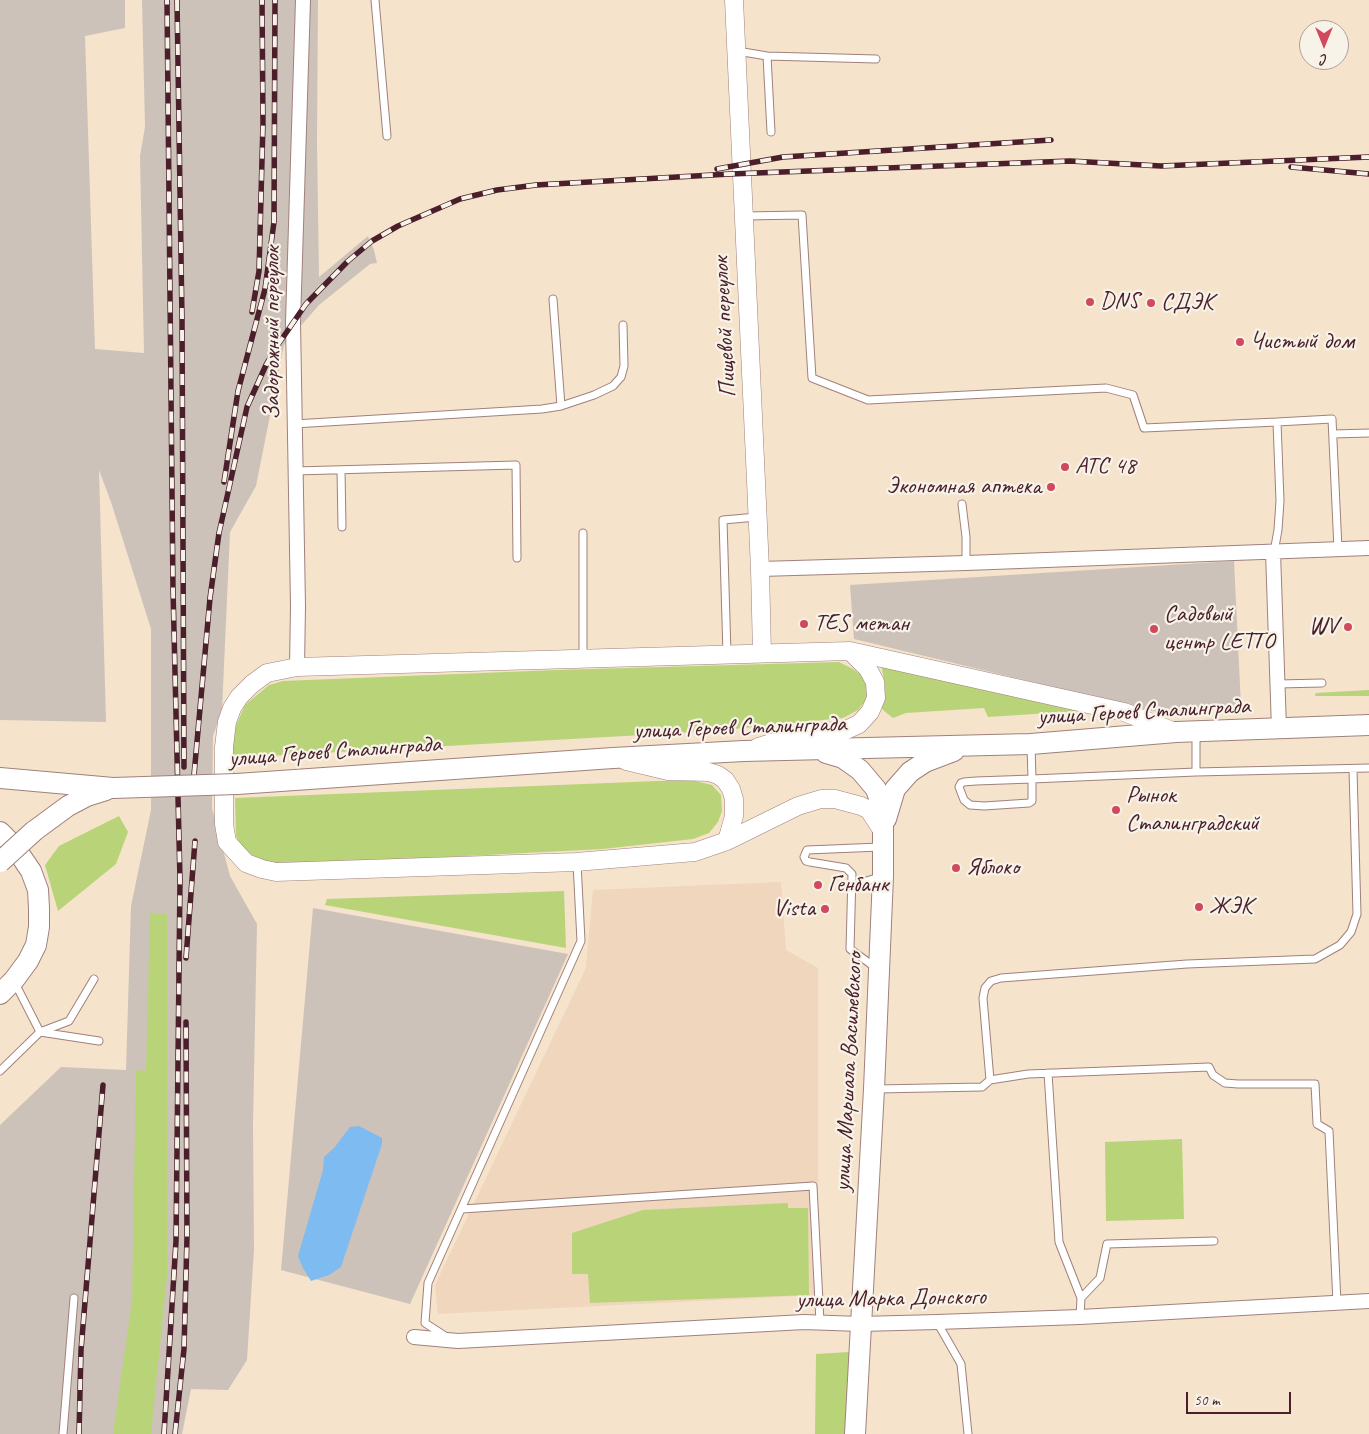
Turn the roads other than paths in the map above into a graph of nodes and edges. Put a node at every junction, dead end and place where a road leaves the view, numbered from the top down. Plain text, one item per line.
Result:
1 (303, 0) edge
2 (375, 0) edge
3 (734, 0) edge
4 (737, 51) junction
5 (767, 56) junction
6 (876, 59) dead end
7 (770, 132) dead end
8 (387, 136) dead end
9 (744, 216) junction
10 (553, 298) dead end
11 (622, 325) dead end
12 (561, 406) junction
13 (1277, 422) junction
14 (294, 424) junction
15 (1369, 433) edge
16 (1333, 434) junction
17 (341, 470) junction
18 (295, 471) junction
19 (962, 504) dead end
20 (758, 517) junction
21 (342, 528) dead end
22 (583, 533) dead end
23 (1369, 548) edge
24 (1338, 549) junction
25 (1274, 552) junction
26 (517, 558) dead end
27 (966, 564) junction
28 (760, 569) junction
29 (850, 651) junction
30 (762, 653) junction
31 (727, 654) junction
32 (584, 658) junction
33 (297, 667) junction
34 (1322, 683) dead end
35 (1278, 684) junction
36 (1369, 725) edge
37 (1280, 729) junction
38 (1176, 732) junction
39 (1196, 732) junction
40 (1031, 744) junction
41 (974, 745) junction
42 (815, 749) junction
43 (744, 751) junction
44 (613, 758) junction
45 (1369, 768) edge
46 (1353, 769) junction
47 (1196, 772) junction
48 (0, 778) edge
49 (1032, 779) junction
50 (113, 788) junction
51 (0, 832) edge
52 (883, 840) junction
53 (727, 841) junction
54 (0, 862) edge
55 (576, 862) junction
56 (883, 876) junction
57 (852, 885) junction
58 (879, 970) junction
59 (94, 979) dead end
60 (7, 987) edge
61 (40, 1032) junction
62 (99, 1041) dead end
63 (0, 1071) edge
64 (1048, 1073) junction
65 (990, 1080) junction
66 (874, 1089) junction
67 (462, 1210) junction
68 (1214, 1242) dead end
69 (74, 1298) dead end
70 (1081, 1298) junction
71 (1369, 1301) edge
72 (1337, 1303) junction
73 (1080, 1317) junction
74 (820, 1322) junction
75 (937, 1322) junction
76 (860, 1324) junction
77 (414, 1337) dead end
78 (458, 1341) junction
79 (63, 1434) edge
80 (855, 1434) edge
81 (968, 1434) edge

1 - 14 street, Задорожный переулок
2 - 8 lane
3 - 4 street, Пищевой переулок
4 - 5 lane
4 - 9 street, Пищевой переулок
5 - 6 lane
5 - 7 lane
9 - 13 lane
9 - 20 street, Пищевой переулок
10 - 12 lane
11 - 12 lane
12 - 14 lane
13 - 16 lane
13 - 25 lane
14 - 18 street, Задорожный переулок
15 - 16 lane
16 - 24 lane
17 - 18 lane
17 - 21 lane
17 - 26 lane
18 - 33 street, Задорожный переулок
19 - 27 lane
20 - 28 street, Пищевой переулок
20 - 31 lane
22 - 32 lane
23 - 24 street
24 - 25 street
25 - 27 street
25 - 35 street
27 - 28 street
28 - 30 street, Пищевой переулок
29 - 30 street
29 - 38 street
29 - 43 street
30 - 31 street
31 - 32 street
32 - 33 street
33 - 55 street
34 - 35 lane
35 - 37 street
36 - 37 main road, улица Героев Сталинграда
37 - 39 main road, улица Героев Сталинграда
38 - 39 main road, улица Героев Сталинграда
38 - 40 main road, улица Героев Сталинграда
39 - 47 lane
40 - 41 main road, улица Героев Сталинграда
40 - 49 lane
41 - 42 main road, улица Героев Сталинграда
41 - 52 main road
42 - 43 main road, улица Героев Сталинграда
42 - 52 main road, улица Маршала Василевского
43 - 44 main road, улица Героев Сталинграда
44 - 50 main road, улица Героев Сталинграда, bridge
44 - 53 street
45 - 46 lane
46 - 47 lane
46 - 65 lane
47 - 49 lane
48 - 50 main road
49 - 49 lane
50 - 54 main road, bridge
51 - 60 main road
52 - 53 street
52 - 56 main road, улица Маршала Василевского
52 - 57 lane
53 - 55 street
55 - 67 lane
56 - 57 lane
56 - 58 main road, улица Маршала Василевского
57 - 58 lane
58 - 66 main road, улица Маршала Василевского
59 - 61 lane
60 - 61 lane
61 - 62 lane
61 - 63 lane
64 - 65 lane
64 - 70 lane
64 - 72 lane
65 - 66 lane
66 - 76 main road, улица Маршала Василевского
67 - 74 lane
67 - 78 lane
68 - 70 lane
69 - 79 lane
70 - 73 lane
71 - 72 street, улица Марка Донского
72 - 73 street, улица Марка Донского
73 - 75 street, улица Марка Донского
74 - 76 street, улица Марка Донского
74 - 78 street, улица Марка Донского
75 - 76 street, улица Марка Донского
75 - 81 lane
76 - 80 main road, улица Маршала Василевского
77 - 78 street, улица Марка Донского

